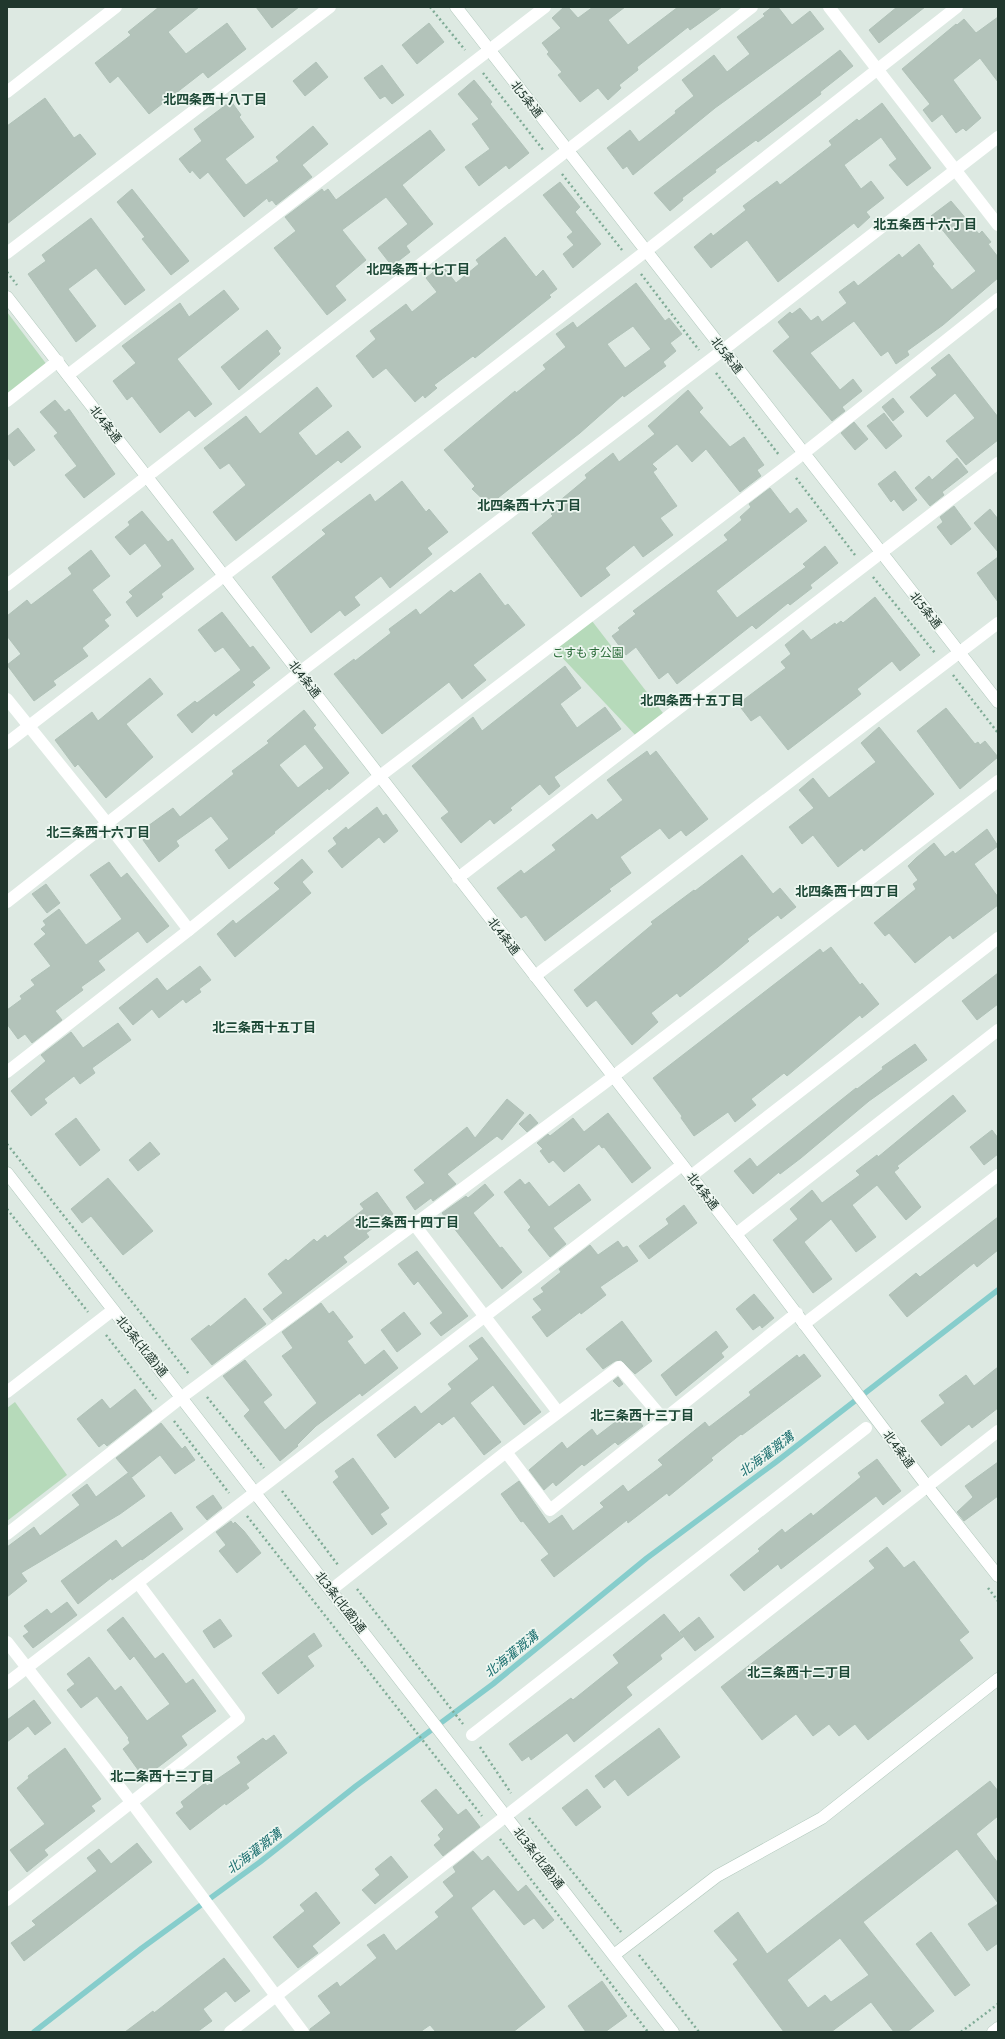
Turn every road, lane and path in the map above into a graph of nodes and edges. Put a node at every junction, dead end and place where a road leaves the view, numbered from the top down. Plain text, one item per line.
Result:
1 (116, 7) edge
2 (330, 7) edge
3 (456, 7) edge
4 (545, 7) edge
5 (752, 7) edge
6 (829, 7) edge
7 (957, 7) edge
8 (490, 51) junction
9 (877, 69) junction
10 (7, 92) edge
11 (998, 137) edge
12 (568, 151) junction
13 (955, 170) junction
14 (998, 224) edge
15 (646, 251) junction
16 (7, 253) edge
17 (7, 297) edge
18 (998, 300) edge
19 (724, 350) junction
20 (58, 361) junction
21 (68, 375) junction
22 (7, 401) edge
23 (804, 453) junction
24 (998, 463) edge
25 (147, 476) junction
26 (882, 554) junction
27 (224, 574) junction
28 (7, 585) edge
29 (998, 623) edge
30 (960, 652) junction
31 (300, 672) junction
32 (7, 699) edge
33 (998, 702) edge
34 (28, 727) junction
35 (7, 743) edge
36 (380, 776) junction
37 (998, 781) edge
38 (107, 823) junction
39 (458, 878) junction
40 (7, 902) edge
41 (189, 930) junction
42 (998, 938) edge
43 (536, 976) junction
44 (998, 1030) edge
45 (7, 1072) edge
46 (613, 1076) junction
47 (7, 1144) edge
48 (682, 1165) junction
49 (7, 1173) edge
50 (998, 1175) edge
51 (690, 1176) junction
52 (7, 1209) edge
53 (414, 1224) junction
54 (736, 1234) junction
55 (113, 1310) junction
56 (797, 1313) junction
57 (485, 1316) junction
58 (96, 1323) junction
59 (804, 1324) junction
60 (198, 1386) junction
61 (7, 1392) edge
62 (182, 1398) junction
63 (165, 1411) junction
64 (558, 1412) junction
65 (664, 1420) junction
66 (866, 1428) dead end
67 (998, 1431) edge
68 (506, 1452) junction
69 (272, 1478) junction
70 (927, 1486) junction
71 (254, 1493) junction
72 (238, 1505) junction
73 (7, 1534) edge
74 (998, 1576) edge
75 (347, 1577) junction
76 (138, 1584) junction
77 (331, 1590) junction
78 (7, 1642) edge
79 (27, 1668) junction
80 (998, 1678) edge
81 (7, 1684) edge
82 (472, 1735) junction
83 (132, 1803) junction
84 (520, 1806) junction
85 (507, 1816) junction
86 (491, 1828) junction
87 (7, 1900) edge
88 (630, 1943) junction
89 (614, 1955) junction
90 (275, 1996) junction
91 (998, 2004) edge
92 (998, 2028) edge
93 (230, 2032) edge
94 (303, 2032) edge
95 (648, 2032) edge
96 (673, 2032) edge
97 (699, 2032) edge
98 (961, 2032) edge
99 (993, 2032) edge

1 - 10 street
2 - 16 street
3 - 8 street, 北5条通
4 - 8 street
5 - 12 street
6 - 9 street
7 - 9 street
8 - 12 street, 北5条通
8 - 21 street
9 - 13 street
9 - 15 street
11 - 13 street
12 - 15 street, 北5条通
12 - 25 street
13 - 14 street
13 - 19 street
15 - 19 street, 北5条通
15 - 27 street
17 - 20 street, 北4条通
18 - 23 street
19 - 23 street, 北5条通
19 - 31 street
20 - 21 street, 北4条通
20 - 22 street
21 - 25 street, 北4条通
23 - 26 street, 北5条通
23 - 36 street
24 - 26 street
25 - 27 street, 北4条通
25 - 28 street
26 - 30 street, 北5条通
26 - 39 street
27 - 31 street, 北4条通
27 - 34 street
29 - 30 street
30 - 33 street, 北5条通
30 - 43 street
31 - 36 street, 北4条通
31 - 38 street
32 - 34 street
34 - 35 street
34 - 38 street
36 - 39 street, 北4条通
36 - 41 street
37 - 46 street
38 - 40 street
38 - 41 street
39 - 43 street, 北4条通
41 - 45 street
42 - 51 street
43 - 46 street, 北4条通
44 - 54 street
46 - 48 street, 北4条通
46 - 53 street
47 - 60 path
48 - 51 street, 北4条通
48 - 57 street
49 - 55 street, 北3条(北盛)通
50 - 59 street
51 - 54 street, 北4条通
52 - 58 path
53 - 57 street
53 - 60 street
54 - 56 street, 北4条通
55 - 58 street
55 - 62 street, 北3条(北盛)通
56 - 59 street, 北4条通
56 - 65 street
57 - 64 street
57 - 69 street
58 - 61 street
58 - 63 path
59 - 70 street, 北4条通
60 - 62 street
60 - 69 path
62 - 63 street
62 - 71 street, 北3条(北盛)通
63 - 72 path
63 - 73 street
64 - 65 street
64 - 68 street
65 - 68 street
66 - 82 street
67 - 70 street
68 - 75 street
69 - 71 street
69 - 75 path
70 - 74 street, 北4条通
70 - 84 street
71 - 72 street
71 - 77 street, 北3条(北盛)通
72 - 76 street
72 - 86 path
75 - 77 street
75 - 82 path
76 - 79 street
76 - 83 street
77 - 85 street, 北3条(北盛)通
78 - 79 street
79 - 81 street
79 - 83 street
80 - 88 street
82 - 84 path
83 - 87 street
83 - 90 street
84 - 85 street
84 - 88 path
85 - 86 street
85 - 89 street, 北3条(北盛)通
86 - 90 street
86 - 95 path
88 - 89 street
88 - 97 path
89 - 96 street, 北3条(北盛)通
90 - 93 street
90 - 94 street
91 - 98 path
92 - 99 street

